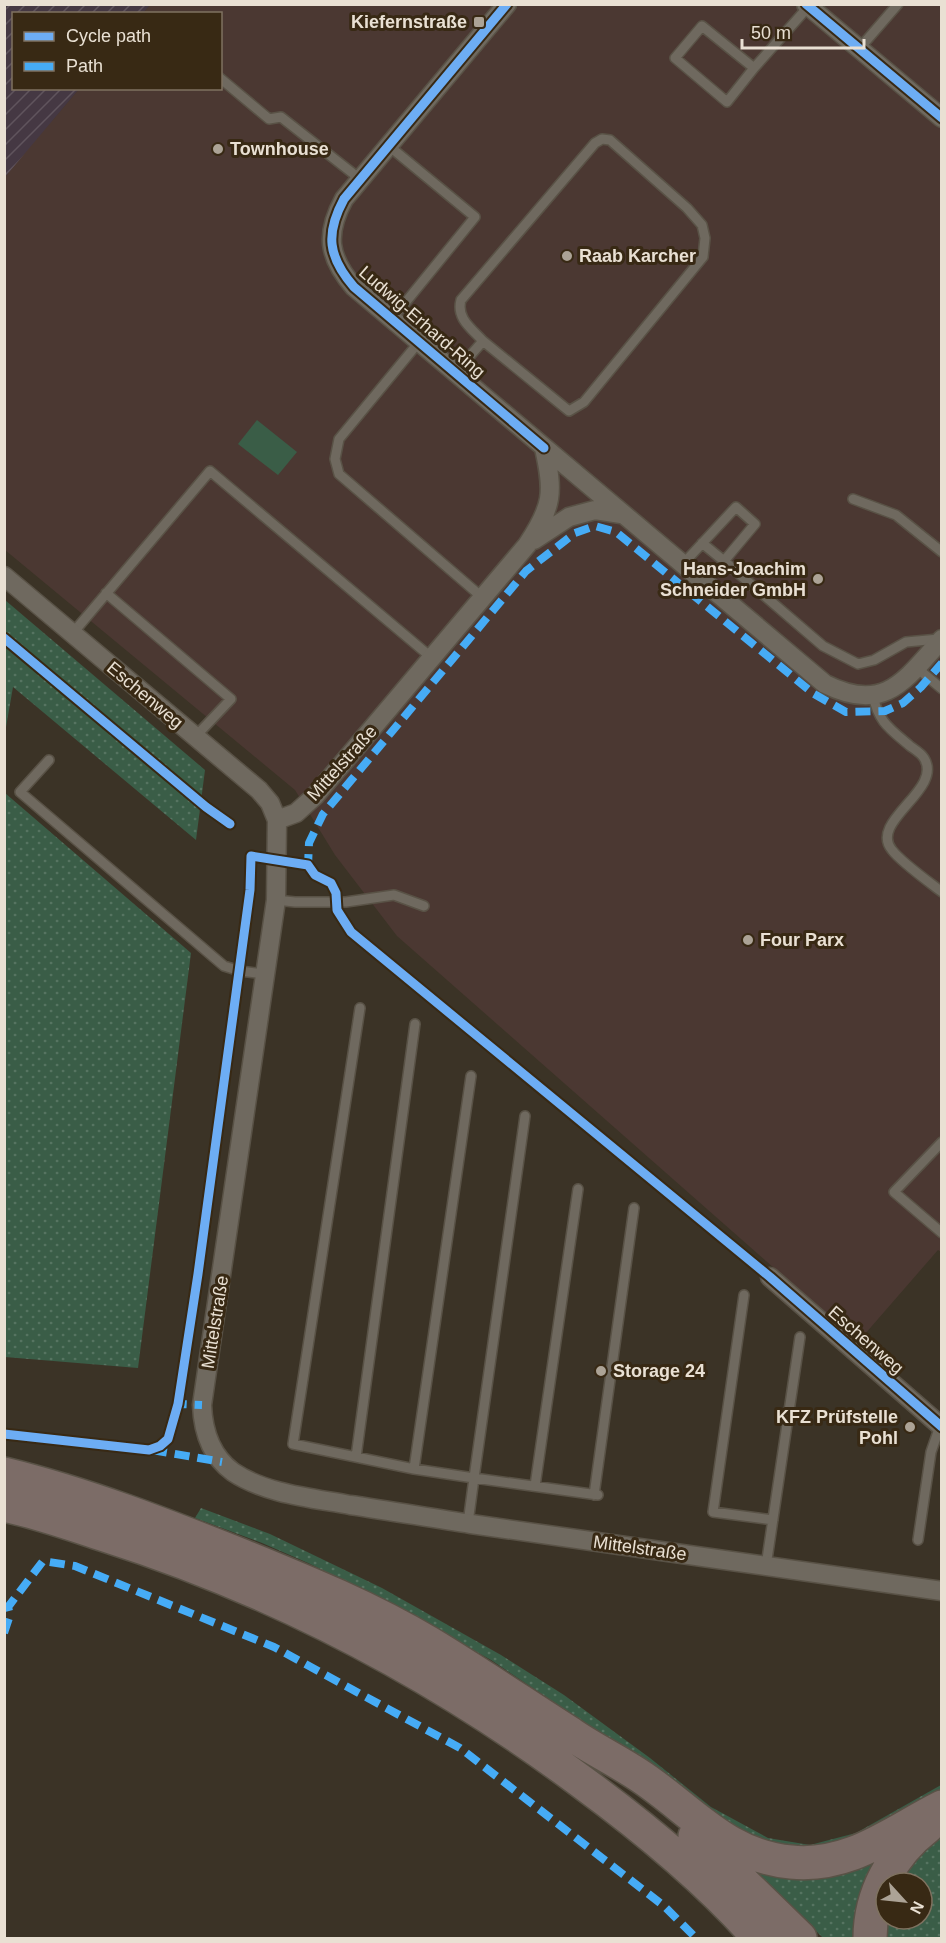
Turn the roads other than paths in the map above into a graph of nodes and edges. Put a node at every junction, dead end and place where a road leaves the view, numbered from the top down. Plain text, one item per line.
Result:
1 (507, 4) edge
2 (898, 4) edge
3 (807, 6) edge
4 (859, 49) junction
5 (754, 68) junction
6 (222, 80) edge
7 (942, 118) edge
8 (388, 146) junction
9 (360, 179) junction
10 (392, 319) junction
11 (483, 341) junction
12 (419, 342) junction
13 (455, 373) junction
14 (544, 448) junction
15 (853, 499) dead end
16 (622, 514) junction
17 (702, 543) junction
18 (527, 545) junction
19 (942, 552) edge
20 (724, 561) junction
21 (682, 565) junction
22 (4, 576) edge
23 (106, 593) junction
24 (483, 598) junction
25 (72, 633) junction
26 (941, 639) edge
27 (432, 658) junction
28 (918, 668) junction
29 (942, 689) edge
30 (873, 695) junction
31 (195, 737) junction
32 (49, 760) dead end
33 (277, 820) junction
34 (942, 892) edge
35 (276, 900) junction
36 (424, 906) dead end
37 (265, 974) junction
38 (360, 1008) dead end
39 (415, 1024) dead end
40 (471, 1076) dead end
41 (525, 1116) dead end
42 (942, 1142) edge
43 (578, 1189) dead end
44 (634, 1208) dead end
45 (942, 1233) edge
46 (770, 1277) dead end
47 (744, 1295) dead end
48 (800, 1337) dead end
49 (941, 1427) edge
50 (356, 1456) junction
51 (414, 1469) junction
52 (4, 1474) edge
53 (474, 1478) junction
54 (535, 1486) junction
55 (4, 1505) edge
56 (773, 1520) junction
57 (468, 1523) junction
58 (918, 1540) dead end
59 (766, 1566) junction
60 (942, 1591) edge
61 (573, 1736) junction
62 (942, 1807) edge
63 (942, 1817) edge
64 (759, 1938) edge
65 (800, 1938) edge
66 (870, 1938) edge

1 - 8 street, Ludwig-Erhard-Ring
2 - 4 lane
3 - 4 street
3 - 5 lane
4 - 7 street
5 - 5 lane
6 - 9 lane
8 - 9 street, Ludwig-Erhard-Ring
8 - 10 lane
9 - 10 street, Ludwig-Erhard-Ring
10 - 12 street, Ludwig-Erhard-Ring
11 - 11 lane
11 - 13 lane
12 - 13 street, Ludwig-Erhard-Ring
12 - 24 lane
13 - 14 street, Ludwig-Erhard-Ring
14 - 16 street, Ludwig-Erhard-Ring
14 - 18 street, Mittelstraße
15 - 19 lane
16 - 18 street, Mittelstraße
16 - 21 street, Ludwig-Erhard-Ring
17 - 20 lane
17 - 20 lane
17 - 21 lane
18 - 24 street, Mittelstraße
20 - 26 lane
21 - 30 street, Ludwig-Erhard-Ring
22 - 25 street, Eschenweg
23 - 25 lane
23 - 27 lane
23 - 31 lane
24 - 27 street, Mittelstraße
25 - 31 street, Eschenweg
26 - 28 street, Ludwig-Erhard-Ring
27 - 33 street, Mittelstraße
28 - 29 lane
28 - 30 street, Ludwig-Erhard-Ring
30 - 34 lane
31 - 33 street, Eschenweg
32 - 37 lane
33 - 35 street, Mittelstraße
35 - 36 lane
35 - 37 street, Mittelstraße
37 - 57 street, Mittelstraße
38 - 50 lane
39 - 50 lane
40 - 51 lane
41 - 53 lane
42 - 45 lane
43 - 54 lane
44 - 54 lane
46 - 49 street, Eschenweg
47 - 56 lane
48 - 56 lane
49 - 58 lane
50 - 51 lane
51 - 53 lane
52 - 61 highway
53 - 54 lane
53 - 57 lane
55 - 64 highway
56 - 59 lane
57 - 59 street, Mittelstraße
59 - 60 street, Mittelstraße
61 - 62 highway
61 - 65 highway
63 - 66 highway

